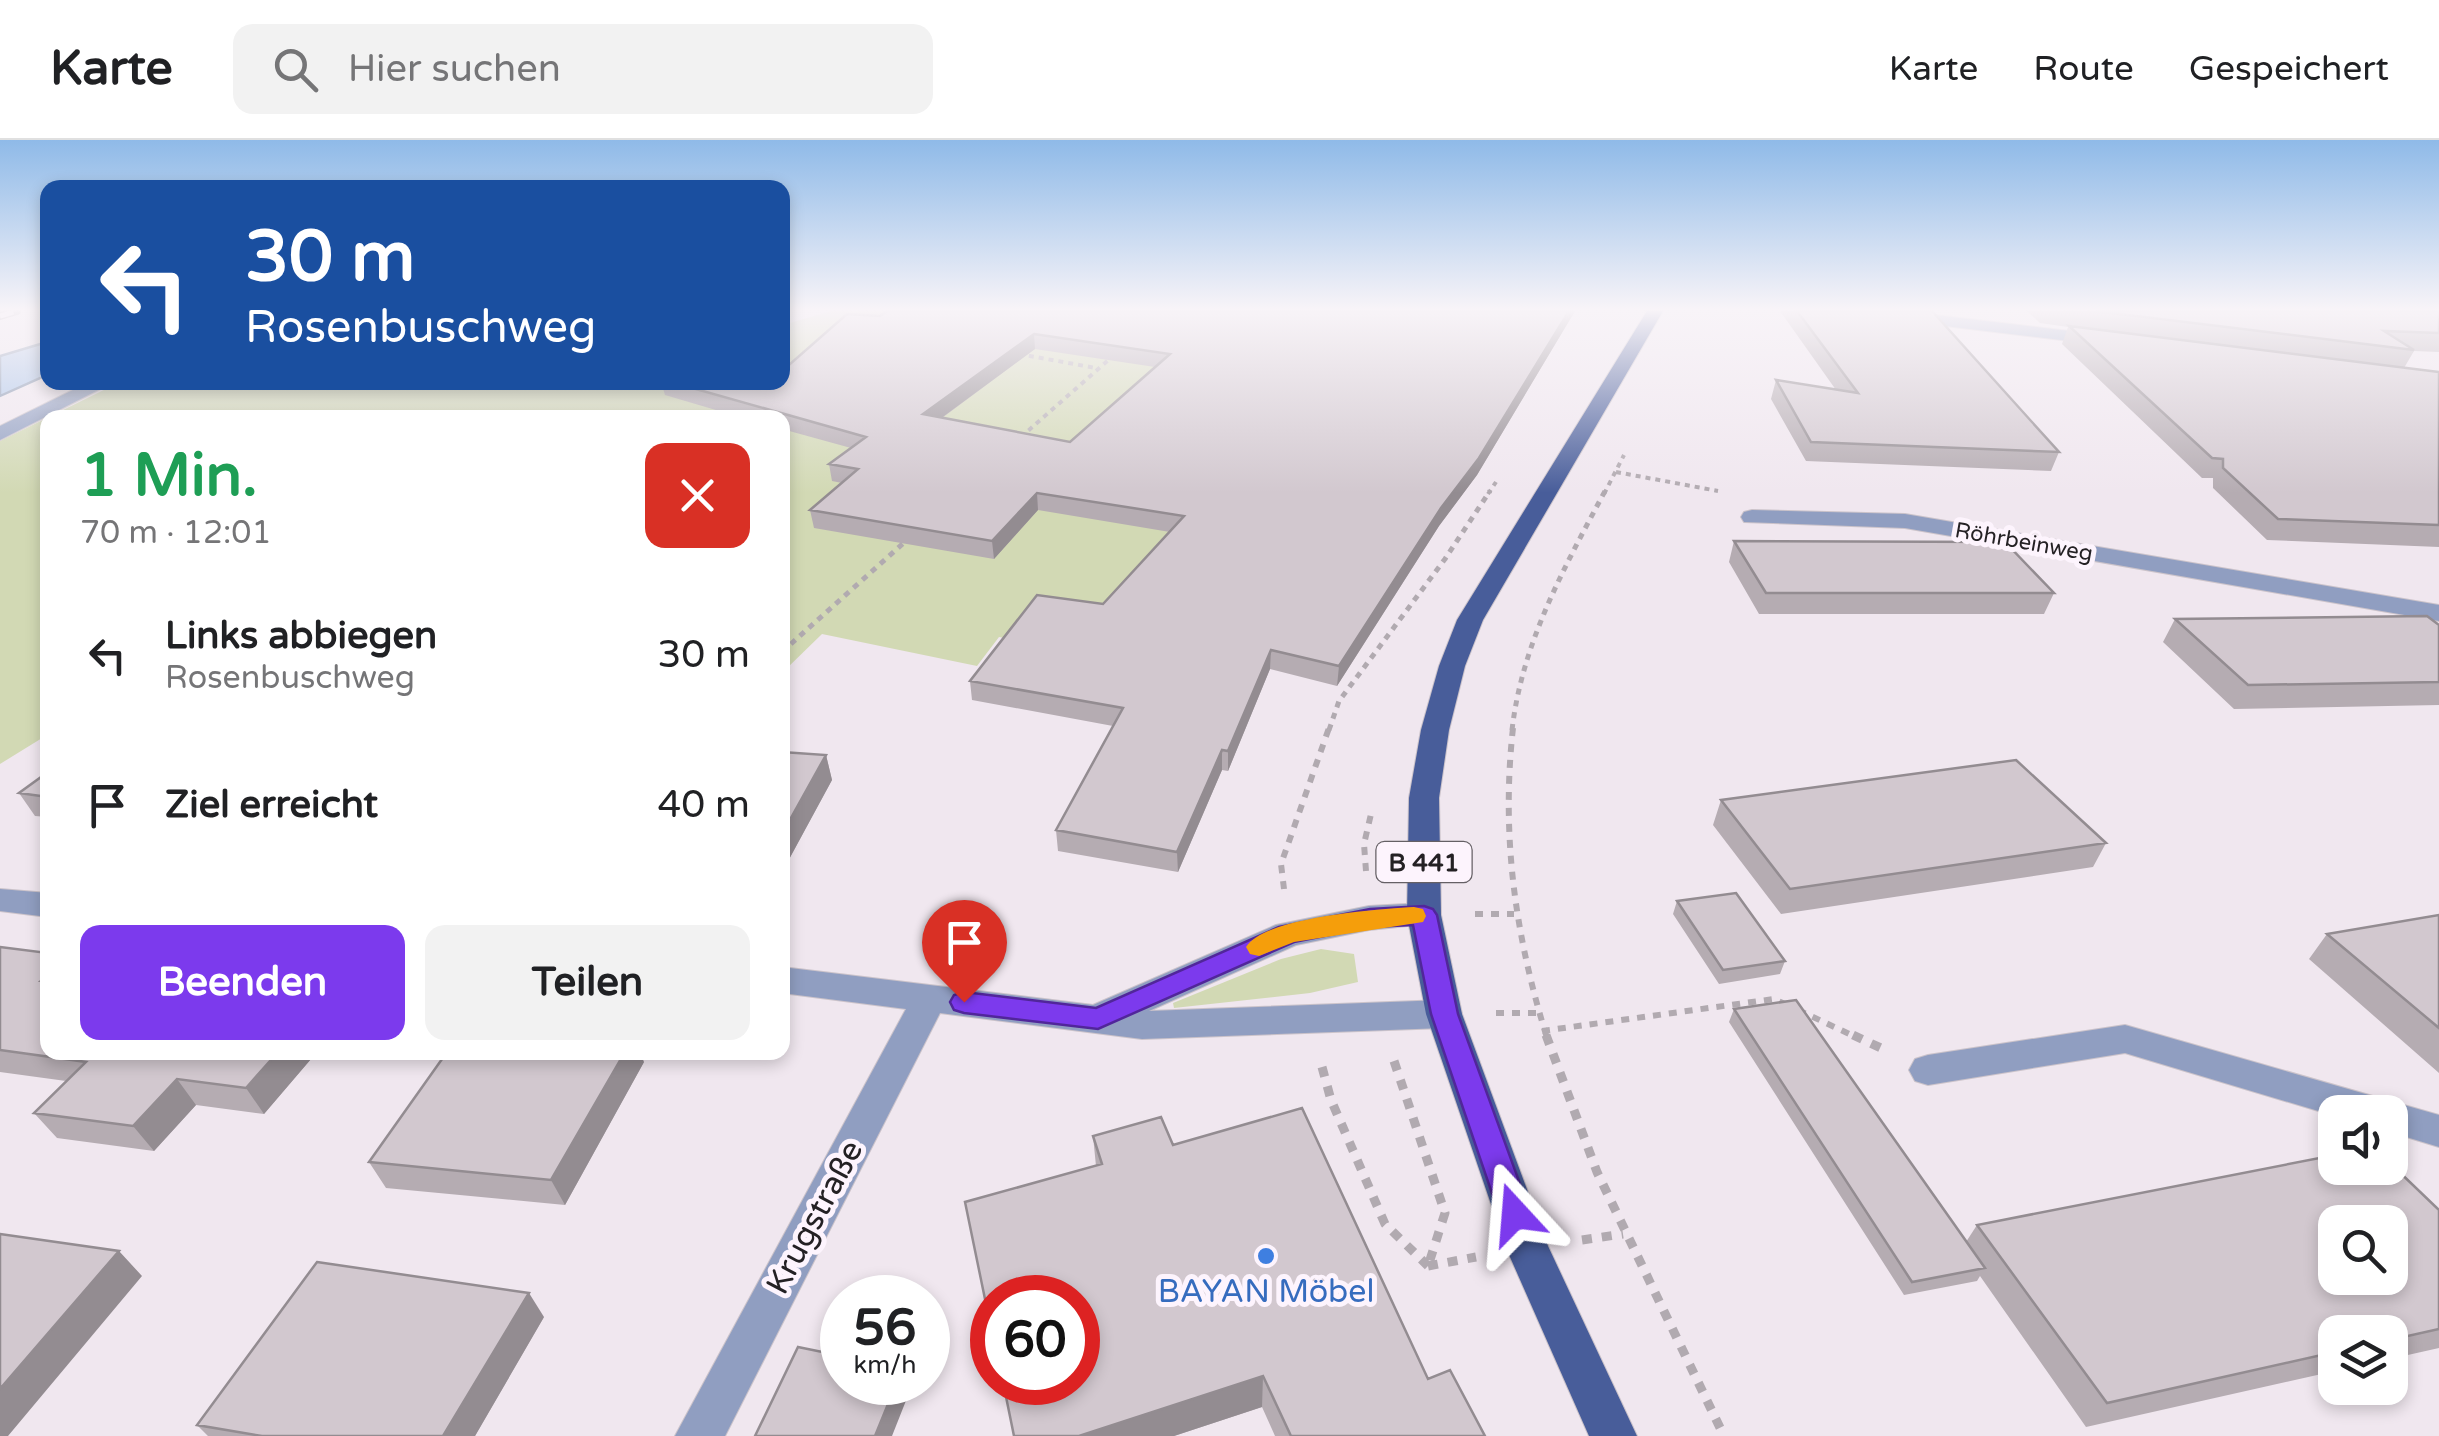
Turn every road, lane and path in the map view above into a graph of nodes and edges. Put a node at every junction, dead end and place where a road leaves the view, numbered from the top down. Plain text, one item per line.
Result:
1 (1093, 371) edge
2 (1618, 371) edge
3 (88, 390) edge
4 (48, 410) edge
5 (40, 414) edge
6 (0, 434) edge
7 (1630, 444) dead end
8 (1011, 446) edge
9 (1616, 472) junction
10 (1752, 517) joint
11 (911, 536) edge
12 (2439, 613) edge
13 (790, 645) edge
14 (0, 900) edge
15 (40, 904) edge
16 (1424, 915) junction
17 (790, 981) edge
18 (930, 998) junction
19 (1444, 1014) junction
20 (1383, 1016) junction
21 (1098, 1018) junction
22 (1542, 1031) junction
23 (1928, 1070) joint
24 (2318, 1095) edge
25 (2408, 1122) edge
26 (2439, 1131) edge
27 (1428, 1266) dead end
28 (698, 1436) edge
29 (1613, 1436) edge
30 (1724, 1436) edge

1 - 8 path
2 - 16 main road, B 441
3 - 4 street
5 - 6 street
7 - 9 path
9 - 10 path
9 - 22 path
10 - 12 street, Röhrbeinweg
11 - 13 path
14 - 15 street
16 - 19 main road, B 441
16 - 21 street
17 - 18 street
18 - 21 street
18 - 28 street, Krugstraße
19 - 20 street
19 - 29 main road, B 441
20 - 21 street
20 - 27 path
22 - 23 path
22 - 30 path
23 - 24 street
25 - 26 street

